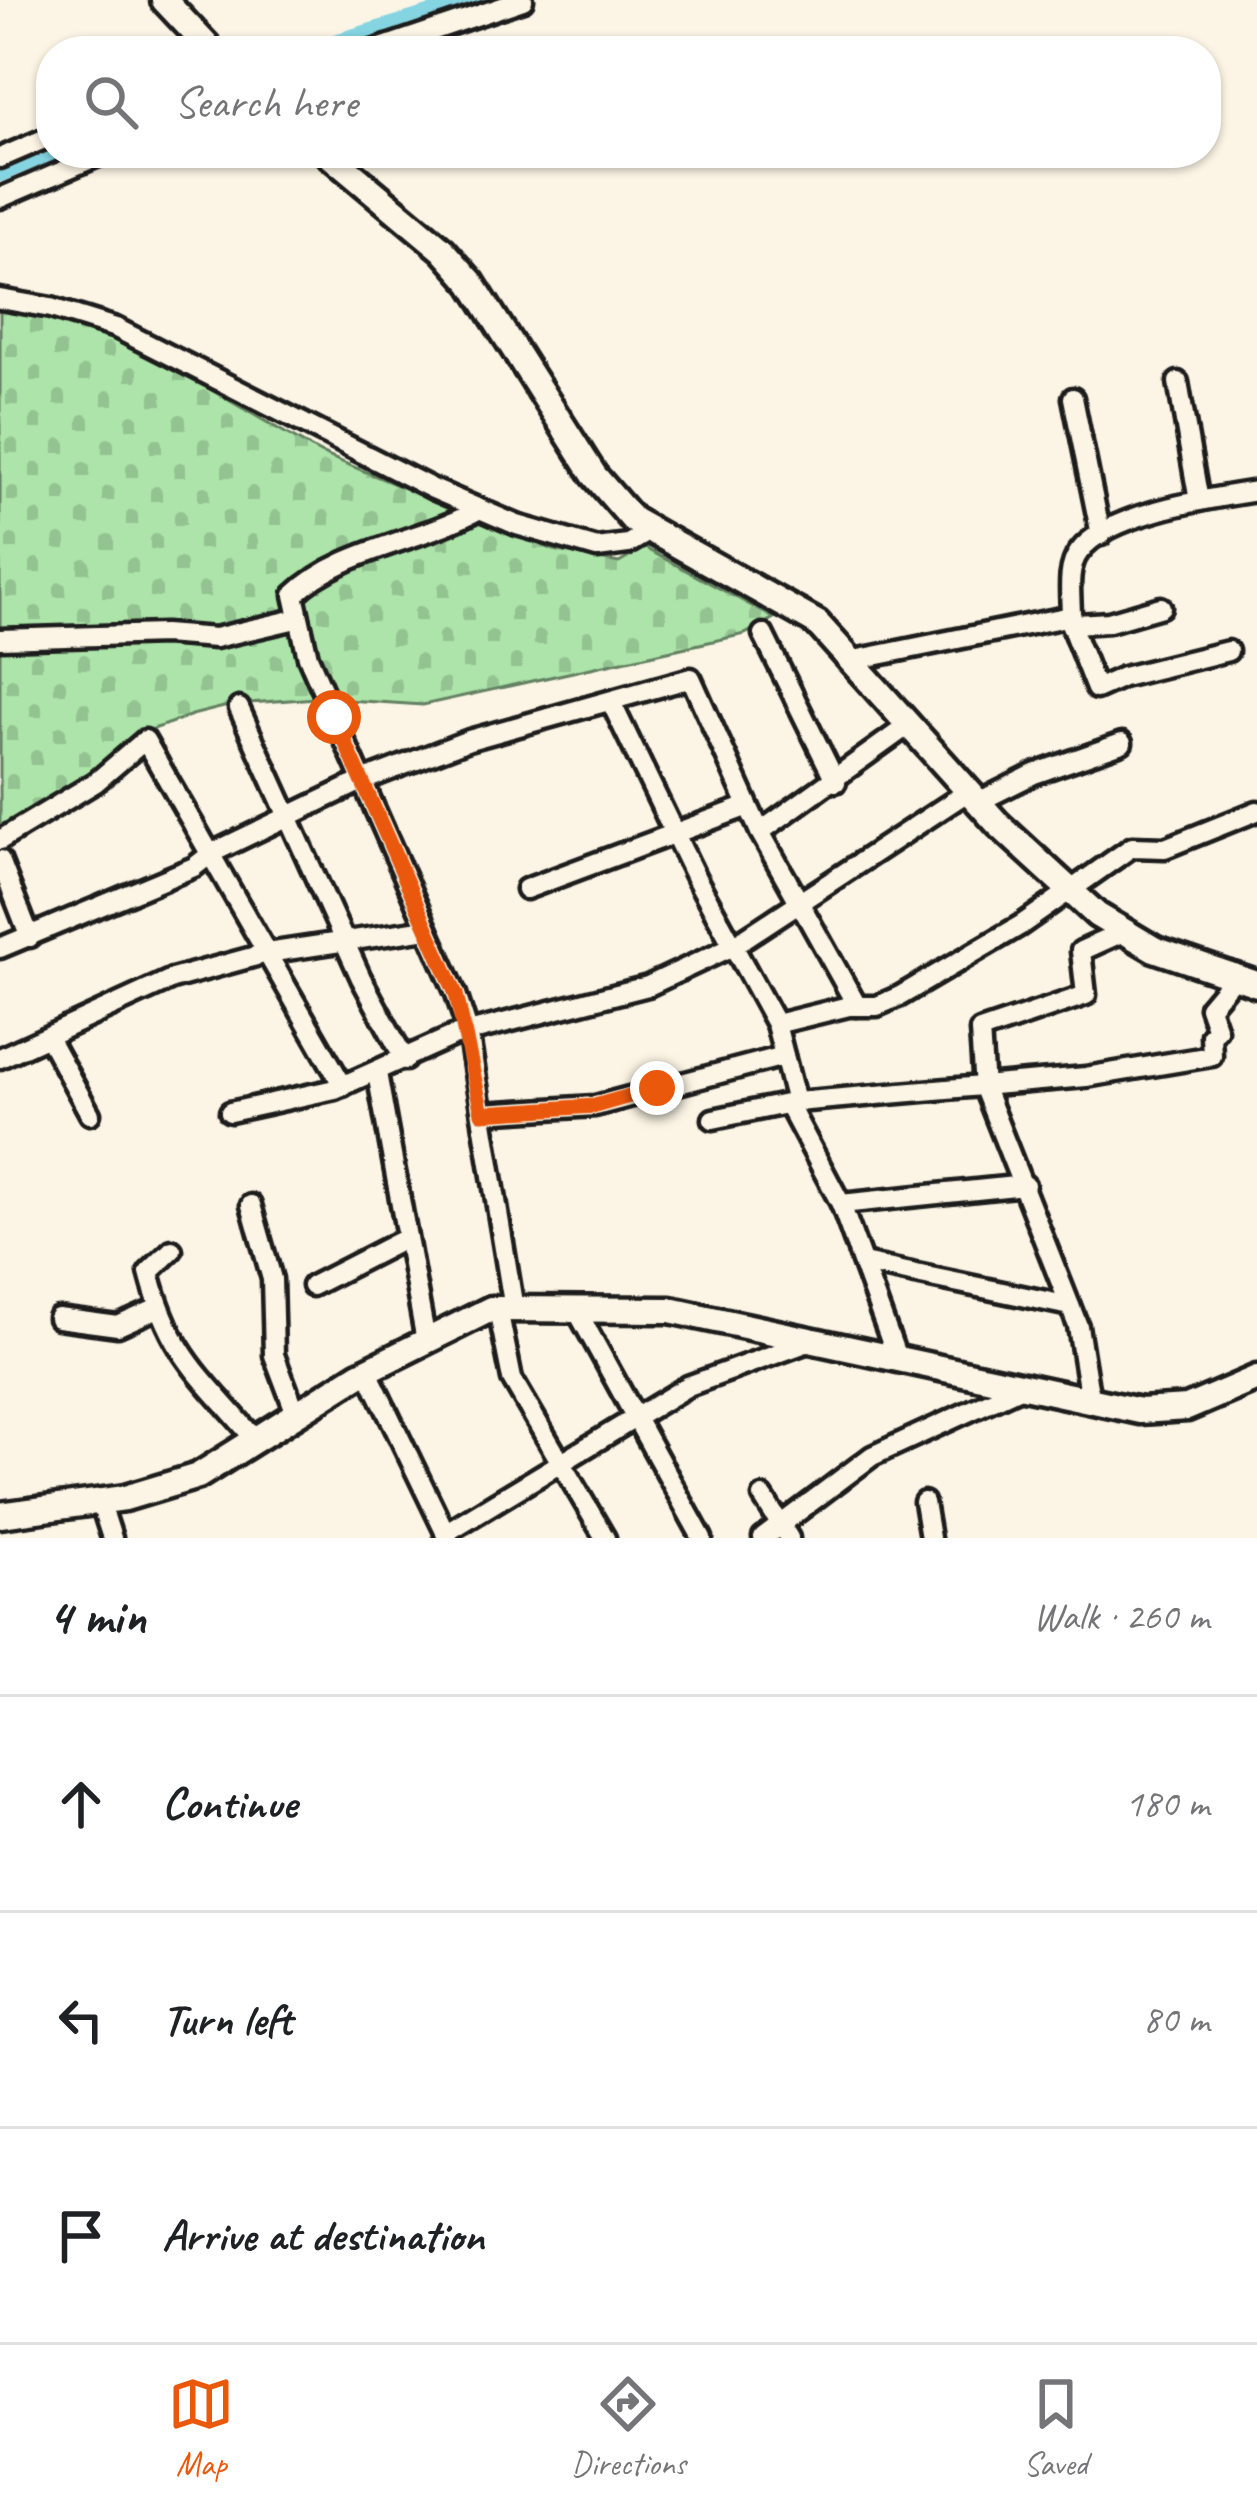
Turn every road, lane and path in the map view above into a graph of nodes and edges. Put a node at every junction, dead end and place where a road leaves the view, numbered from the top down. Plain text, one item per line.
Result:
1 (164, 0) edge
2 (523, 0) edge
3 (198, 36) edge
4 (416, 36) edge
5 (36, 142) edge
6 (0, 158) edge
7 (70, 168) edge
8 (345, 168) edge
9 (0, 198) edge
10 (0, 299) edge
11 (1178, 382) dead end
12 (1073, 398) dead end
13 (1257, 491) edge
14 (1199, 501) junction
15 (480, 509) junction
16 (650, 531) junction
17 (1101, 535) junction
18 (1162, 607) dead end
19 (1069, 617) junction
20 (296, 619) junction
21 (763, 634) dead end
22 (0, 639) edge
23 (1228, 651) dead end
24 (854, 659) junction
25 (611, 702) junction
26 (239, 708) dead end
27 (910, 724) junction
28 (1122, 743) dead end
29 (362, 781) junction
30 (836, 782) junction
31 (974, 796) junction
32 (748, 806) junction
33 (1257, 812) edge
34 (288, 816) junction
35 (760, 832) junction
36 (676, 836) junction
37 (0, 840) edge
38 (210, 854) junction
39 (0, 860) edge
40 (526, 889) dead end
41 (1069, 892) junction
42 (802, 903) junction
43 (428, 929) junction
44 (1123, 932) junction
45 (30, 937) junction
46 (346, 944) junction
47 (733, 946) junction
48 (0, 948) edge
49 (267, 953) junction
50 (1247, 980) edge
51 (857, 1006) junction
52 (776, 1024) junction
53 (468, 1031) junction
54 (47, 1037) junction
55 (784, 1056) junction
56 (0, 1058) edge
57 (405, 1060) junction
58 (376, 1073) junction
59 (343, 1086) junction
60 (984, 1088) junction
61 (792, 1104) junction
62 (230, 1112) dead end
63 (482, 1113) junction
64 (90, 1114) dead end
65 (713, 1119) dead end
66 (1025, 1185) junction
67 (841, 1204) junction
68 (251, 1205) dead end
69 (404, 1239) junction
70 (172, 1250) dead end
71 (863, 1263) junction
72 (312, 1286) dead end
73 (1070, 1306) junction
74 (158, 1308) junction
75 (506, 1309) junction
76 (576, 1310) junction
77 (58, 1318) dead end
78 (814, 1340) junction
79 (426, 1341) junction
80 (897, 1358) junction
81 (367, 1370) junction
82 (1257, 1378) edge
83 (1024, 1386) junction
84 (1090, 1400) junction
85 (297, 1416) junction
86 (636, 1419) junction
87 (257, 1442) junction
88 (562, 1463) junction
89 (763, 1497) dead end
90 (100, 1501) junction
91 (924, 1502) dead end
92 (0, 1515) edge
93 (786, 1532) edge
94 (447, 1536) edge
95 (112, 1538) edge
96 (605, 1538) edge
97 (702, 1538) edge
98 (763, 1538) edge
99 (930, 1538) edge

1 - 3 main road
2 - 4 street
5 - 6 street
7 - 9 street
8 - 16 main road
10 - 15 street
11 - 14 street
12 - 17 street
13 - 14 street
14 - 17 street
15 - 16 street
15 - 20 street
16 - 24 main road
17 - 19 street
18 - 19 street
19 - 23 street
19 - 24 street
20 - 22 street
20 - 29 street
21 - 30 street
24 - 27 main road
25 - 29 street
25 - 32 street
25 - 36 street
26 - 34 street
27 - 30 street
27 - 31 main road
28 - 31 street
29 - 34 street
29 - 43 street
30 - 35 street
31 - 41 main road
31 - 42 street
32 - 35 street
32 - 36 street
33 - 41 street
34 - 38 street
34 - 46 street
35 - 42 street
36 - 40 street
36 - 47 street
37 - 38 street
38 - 45 street
38 - 49 street
39 - 45 street
41 - 44 main road
41 - 51 street
42 - 47 street
42 - 51 street
43 - 46 street
43 - 53 street
44 - 50 main road
44 - 60 street
45 - 48 street
46 - 49 street
46 - 57 street
47 - 52 street
47 - 53 street
49 - 54 street
49 - 59 street
50 - 60 street
51 - 52 street
52 - 55 street
53 - 57 street
53 - 63 street
54 - 56 street
54 - 64 street
55 - 61 street
55 - 63 street
57 - 58 street
58 - 59 street
58 - 69 street
59 - 62 street
60 - 61 street
60 - 66 street
61 - 65 street
61 - 67 street
63 - 75 street
66 - 67 street
66 - 73 street
67 - 71 street
68 - 85 street
69 - 72 street
69 - 79 street
70 - 74 street
71 - 73 street
71 - 80 street
73 - 84 street
74 - 77 street
74 - 87 street
75 - 76 main road
75 - 79 main road
75 - 88 street
76 - 78 main road
76 - 86 street
78 - 80 main road
78 - 86 street
79 - 81 main road
80 - 83 main road
81 - 85 main road
81 - 94 street
82 - 84 main road
83 - 84 main road
83 - 93 street
85 - 87 main road
86 - 88 street
86 - 97 street
87 - 90 main road
88 - 94 street
88 - 96 street
89 - 93 street
90 - 92 main road
90 - 95 street
91 - 99 street
93 - 98 street

